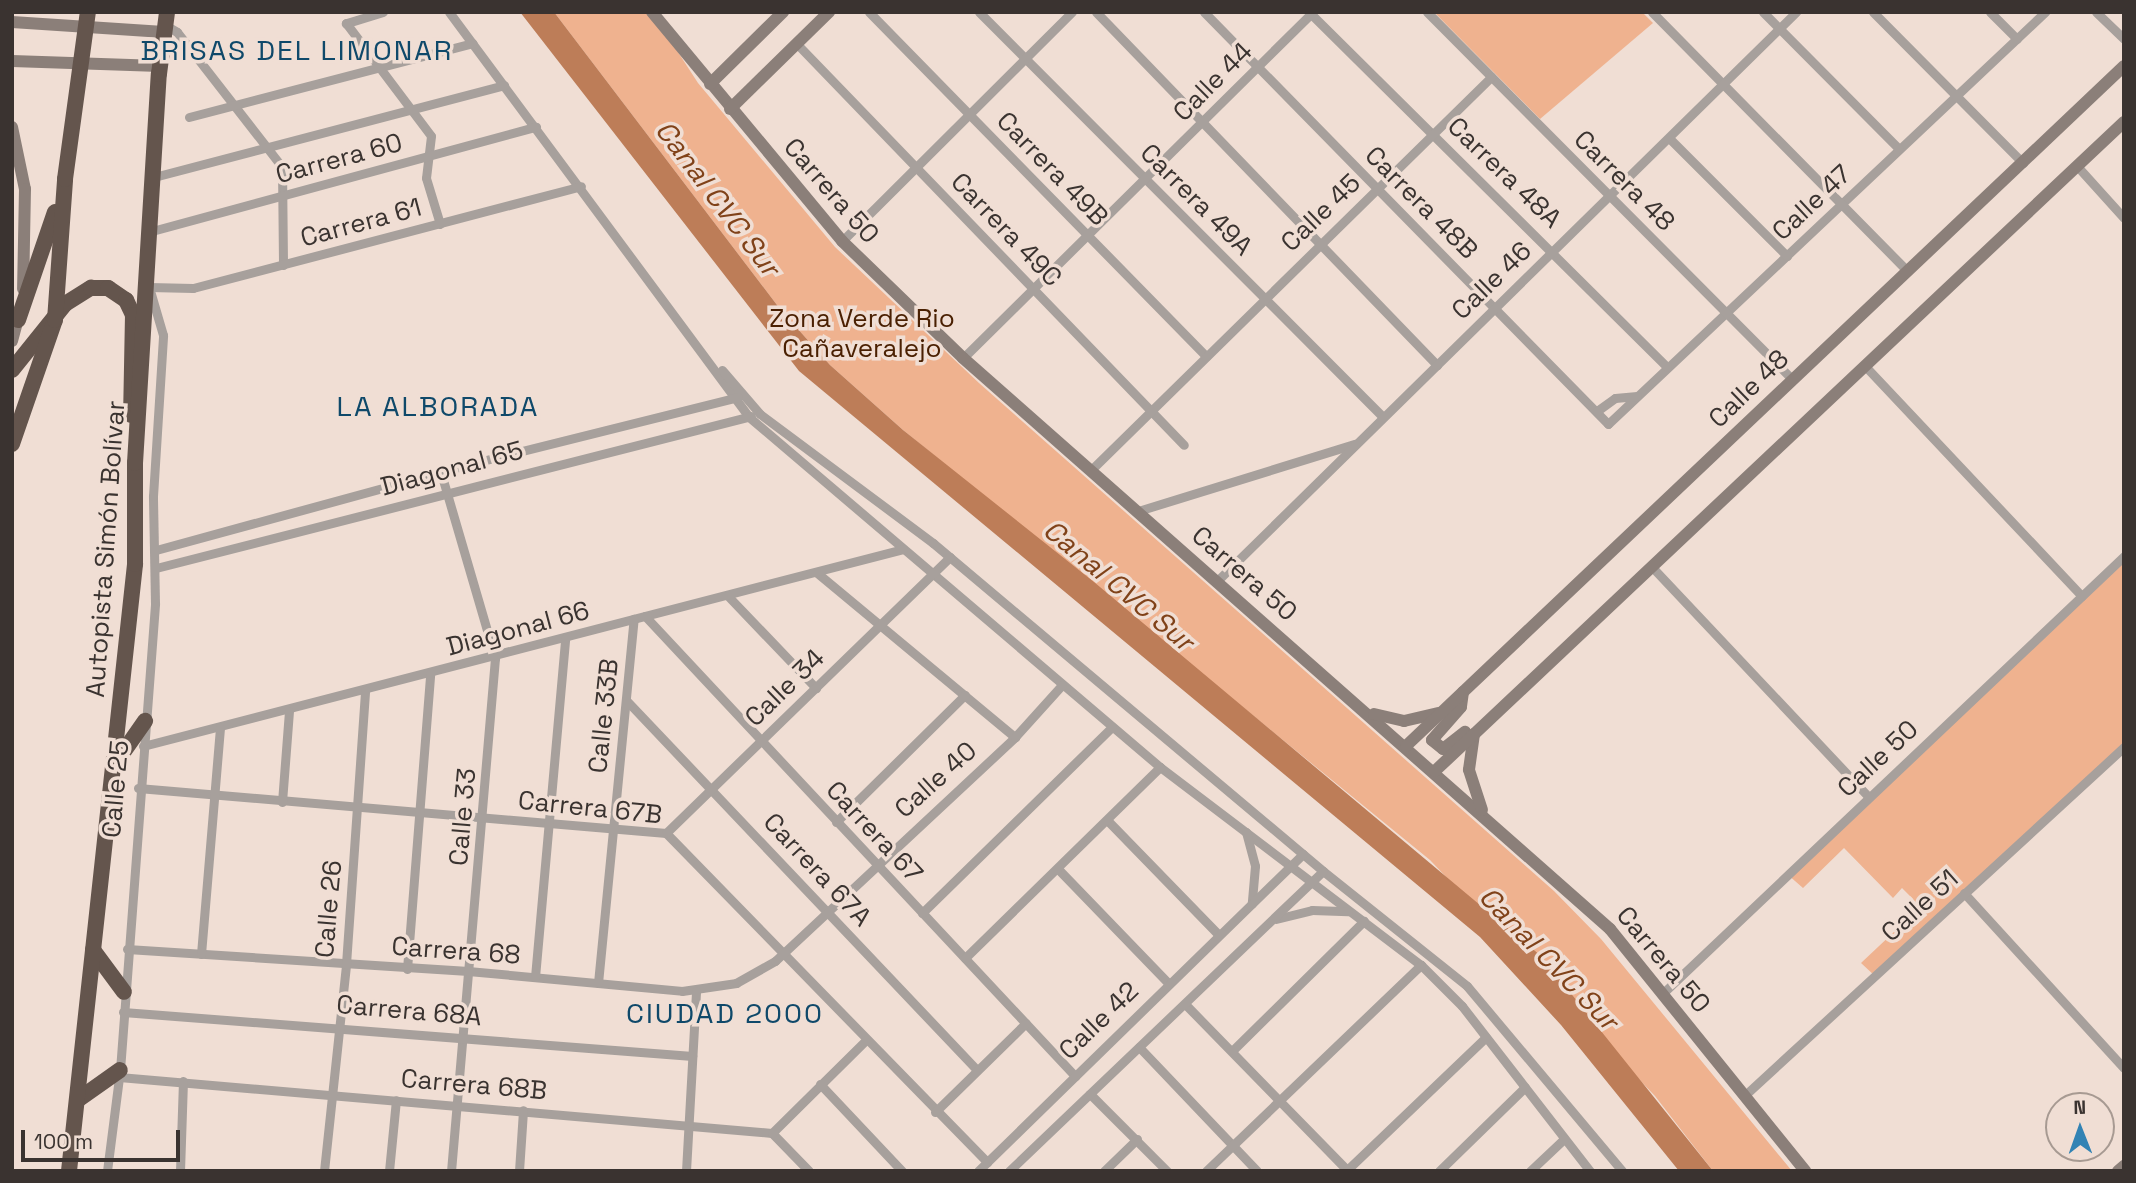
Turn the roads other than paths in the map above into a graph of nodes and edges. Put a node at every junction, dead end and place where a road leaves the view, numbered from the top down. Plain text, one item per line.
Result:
1 (383, 12) edge
2 (449, 12) edge
3 (652, 12) edge
4 (829, 12) edge
5 (869, 12) edge
6 (979, 12) edge
7 (1072, 12) edge
8 (1096, 12) edge
9 (1204, 12) edge
10 (1427, 12) edge
11 (1652, 12) edge
12 (1763, 12) edge
13 (1797, 12) edge
14 (1873, 12) edge
15 (1990, 12) edge
16 (2045, 12) edge
17 (2096, 12) edge
18 (1311, 13) edge
19 (778, 14) edge
20 (86, 20) edge
21 (12, 22) edge
22 (166, 23) edge
23 (1780, 29) junction
24 (2017, 39) junction
25 (2124, 39) edge
26 (473, 44) junction
27 (797, 44) junction
28 (1025, 58) junction
29 (12, 61) edge
30 (78, 64) junction
31 (160, 66) junction
32 (2124, 66) edge
33 (1258, 67) junction
34 (380, 68) junction
35 (1491, 76) junction
36 (709, 84) junction
37 (504, 85) junction
38 (1723, 85) junction
39 (1956, 96) junction
40 (235, 106) junction
41 (411, 109) junction
42 (730, 109) junction
43 (969, 114) junction
44 (189, 117) dead end
45 (1202, 122) junction
46 (2124, 122) edge
47 (12, 127) edge
48 (536, 127) junction
49 (1432, 133) junction
50 (1669, 138) junction
51 (267, 148) junction
52 (1899, 149) junction
53 (428, 156) junction
54 (2023, 163) junction
55 (915, 166) junction
56 (2077, 166) junction
57 (154, 177) junction
58 (65, 179) junction
59 (1145, 179) junction
60 (581, 186) junction
61 (1377, 188) junction
62 (1609, 196) junction
63 (280, 197) junction
64 (1841, 206) junction
65 (2124, 218) edge
66 (440, 224) junction
67 (152, 231) junction
68 (1088, 235) junction
69 (842, 242) junction
70 (1319, 243) junction
71 (1554, 250) junction
72 (1787, 256) junction
73 (283, 265) junction
74 (1907, 271) junction
75 (149, 287) junction
76 (1034, 289) junction
77 (1264, 298) junction
78 (1495, 308) junction
79 (1726, 312) junction
80 (18, 320) junction
81 (55, 320) junction
82 (12, 341) edge
83 (1206, 356) junction
84 (963, 358) junction
85 (710, 360) junction
86 (1437, 365) junction
87 (1865, 366) junction
88 (1667, 367) junction
89 (12, 370) edge
90 (1792, 379) junction
91 (746, 395) junction
92 (1637, 396) junction
93 (735, 398) junction
94 (1152, 411) junction
95 (1597, 411) junction
96 (760, 414) junction
97 (749, 417) junction
98 (1383, 417) junction
99 (1608, 424) joint
100 (1357, 443) junction
101 (12, 444) edge
102 (1184, 445) dead end
103 (135, 463) junction
104 (1091, 470) junction
105 (441, 473) junction
106 (411, 481) junction
107 (446, 492) junction
108 (420, 499) junction
109 (1138, 512) junction
110 (903, 549) junction
111 (156, 550) junction
112 (2124, 556) edge
113 (950, 557) junction
114 (1652, 566) junction
115 (156, 568) junction
116 (816, 572) junction
117 (933, 573) junction
118 (1217, 581) junction
119 (727, 595) junction
120 (2082, 596) junction
121 (645, 616) junction
122 (634, 619) junction
123 (880, 625) junction
124 (565, 638) junction
125 (495, 658) junction
126 (430, 674) junction
127 (1062, 685) junction
128 (816, 688) junction
129 (365, 691) junction
130 (1463, 692) junction
131 (965, 695) junction
132 (626, 699) junction
133 (289, 711) junction
134 (1442, 711) junction
135 (1367, 712) junction
136 (145, 721) junction
137 (1488, 721) junction
138 (1112, 727) junction
139 (220, 728) junction
140 (1474, 734) junction
141 (1015, 737) junction
142 (760, 742) junction
143 (143, 746) junction
144 (1406, 746) junction
145 (2124, 747) edge
146 (116, 763) junction
147 (1160, 767) junction
148 (1435, 771) junction
149 (138, 788) junction
150 (711, 789) junction
151 (215, 795) junction
152 (1869, 797) junction
153 (282, 802) junction
154 (358, 808) junction
155 (420, 813) junction
156 (485, 818) junction
157 (1488, 819) junction
158 (1108, 821) junction
159 (836, 822) junction
160 (549, 824) junction
161 (613, 831) junction
162 (1245, 831) junction
163 (666, 833) junction
164 (1303, 854) junction
165 (876, 864) junction
166 (1291, 865) junction
167 (1059, 870) junction
168 (1323, 871) junction
169 (1279, 877) junction
170 (1311, 882) junction
171 (1964, 893) junction
172 (1298, 895) junction
173 (1252, 904) junction
174 (827, 911) junction
175 (1352, 912) junction
176 (922, 913) junction
177 (1271, 920) junction
178 (1364, 921) junction
179 (1219, 935) junction
180 (127, 949) junction
181 (93, 950) junction
182 (783, 953) junction
183 (201, 954) junction
184 (965, 958) junction
185 (775, 961) joint
186 (346, 964) junction
187 (1420, 965) junction
188 (407, 969) junction
189 (468, 971) junction
190 (535, 977) junction
191 (598, 983) junction
192 (1169, 984) junction
193 (696, 991) junction
194 (124, 992) junction
195 (1662, 993) junction
196 (1185, 1004) junction
197 (123, 1013) junction
198 (1026, 1023) junction
199 (338, 1026) junction
200 (463, 1036) junction
201 (1486, 1037) junction
202 (865, 1041) junction
203 (1139, 1047) junction
204 (1233, 1050) junction
205 (692, 1056) junction
206 (2124, 1068) edge
207 (977, 1070) junction
208 (120, 1074) junction
209 (1075, 1076) junction
210 (183, 1081) junction
211 (820, 1084) junction
212 (1525, 1087) junction
213 (332, 1094) junction
214 (1090, 1094) junction
215 (1744, 1096) junction
216 (79, 1099) junction
217 (396, 1100) junction
218 (1282, 1100) junction
219 (457, 1105) junction
220 (523, 1110) junction
221 (935, 1111) junction
222 (688, 1127) junction
223 (772, 1133) junction
224 (1136, 1139) junction
225 (1564, 1139) junction
226 (1233, 1145) junction
227 (987, 1162) junction
228 (2124, 1166) edge
229 (1347, 1170) edge
230 (69, 1171) edge
231 (107, 1171) edge
232 (180, 1171) edge
233 (324, 1171) edge
234 (389, 1171) edge
235 (452, 1171) edge
236 (519, 1171) edge
237 (686, 1171) edge
238 (809, 1171) edge
239 (902, 1171) edge
240 (978, 1171) edge
241 (1009, 1171) edge
242 (1104, 1171) edge
243 (1167, 1171) edge
244 (1206, 1171) edge
245 (1257, 1171) edge
246 (1438, 1171) edge
247 (1530, 1171) edge
248 (1590, 1171) edge
249 (1622, 1171) edge
250 (1805, 1171) edge
251 (2118, 1171) edge

1 - 34 street
2 - 26 street
3 - 36 street, Carrera 50
4 - 27 street
5 - 43 street, Carrera 49B
6 - 28 street, Carrera 49A
7 - 28 street
8 - 45 street
9 - 33 street, Carrera 48B
10 - 35 street, Carrera 48
11 - 38 street
12 - 23 street
13 - 23 street, Calle 46
14 - 39 street
15 - 24 street
16 - 24 street, Calle 47
17 - 25 street
18 - 33 street, Calle 44
18 - 49 street, Carrera 48A
19 - 36 street
20 - 21 street
20 - 22 street
20 - 30 highway
22 - 31 highway, Autopista Simón Bolívar
22 - 40 street
23 - 38 street, Calle 46
23 - 52 street
24 - 39 street, Calle 47
26 - 34 street
26 - 37 street
27 - 42 street
27 - 55 street, Carrera 49C
28 - 43 street
28 - 59 street, Carrera 49A
29 - 30 street
30 - 31 street
30 - 58 highway
31 - 57 highway, Autopista Simón Bolívar
32 - 54 street, Calle 48
33 - 45 street, Calle 44
33 - 61 street, Carrera 48B
34 - 40 street
34 - 41 street
35 - 49 street, Calle 45
35 - 62 street, Carrera 48
36 - 42 street, Carrera 50
37 - 41 street
37 - 48 street
38 - 50 street, Calle 46
38 - 64 street
39 - 52 street, Calle 47
39 - 54 street
40 - 44 street
40 - 51 street
41 - 51 street
41 - 53 street
42 - 69 street, Carrera 50
43 - 55 street
43 - 68 street, Carrera 49B
45 - 59 street, Calle 44
45 - 70 street
46 - 56 street
47 - 80 street
48 - 53 street, Carrera 60
48 - 60 street
49 - 61 street, Calle 45
49 - 71 street, Carrera 48A
50 - 62 street, Calle 46
50 - 72 street
51 - 57 street
51 - 63 street
52 - 64 street, Calle 47
53 - 63 street, Carrera 60
53 - 66 street
54 - 74 street, Calle 48
55 - 69 street
55 - 76 street, Carrera 49C
56 - 65 street
56 - 87 street
57 - 67 highway, Autopista Simón Bolívar
58 - 80 highway
58 - 81 highway
59 - 68 street, Calle 44
59 - 77 street, Carrera 49A
60 - 66 street, Carrera 61
60 - 85 street
61 - 70 street, Calle 45
61 - 78 street, Carrera 48B
62 - 71 street, Calle 46
62 - 79 street, Carrera 48
63 - 67 street, Carrera 60
63 - 73 street
64 - 72 street, Calle 47
64 - 74 street
66 - 73 street, Carrera 61
67 - 75 highway, Autopista Simón Bolívar
68 - 76 street, Calle 44
68 - 83 street, Carrera 49B
69 - 84 street, Carrera 50
70 - 77 street, Calle 45
70 - 86 street
71 - 78 street, Calle 46
71 - 88 street, Carrera 48A
72 - 79 street, Calle 47
73 - 75 street, Carrera 61
74 - 90 street, Calle 48
75 - 103 highway, Autopista Simón Bolívar
75 - 111 street, Calle 25
76 - 84 street, Calle 44
76 - 94 street, Carrera 49C
77 - 83 street, Calle 45
77 - 98 street, Carrera 49A
78 - 86 street, Calle 46
78 - 95 street, Carrera 48B
79 - 88 street, Calle 47
79 - 90 street, Carrera 48
80 - 82 street
81 - 89 highway
81 - 101 highway
81 - 103 highway
83 - 94 street, Calle 45
84 - 104 street, Carrera 50
85 - 91 street
85 - 93 street
86 - 98 street, Calle 46
87 - 114 street
87 - 120 street
88 - 92 street, Calle 47
90 - 130 street, Calle 48
91 - 93 street, Diagonal 65
91 - 96 street
92 - 95 street
92 - 99 street, Calle 47
93 - 97 street
93 - 105 street, Diagonal 65
94 - 102 street, Carrera 49C
94 - 104 street, Calle 45
95 - 99 street, Carrera 48B
96 - 97 street, Diagonal 65
96 - 113 street
97 - 107 street, Diagonal 65
97 - 110 street
98 - 100 street, Calle 46
100 - 109 street
100 - 118 street, Calle 46
103 - 146 highway, Autopista Simón Bolívar
104 - 109 street, Carrera 50
105 - 106 street, Diagonal 65
105 - 107 street, Calle 33
106 - 108 street
106 - 111 street, Diagonal 65
107 - 108 street, Diagonal 65
107 - 125 street, Calle 33
108 - 115 street, Diagonal 65
109 - 118 street, Carrera 50
110 - 116 street, Diagonal 66
110 - 117 street
111 - 115 street, Calle 25
112 - 120 street, Calle 50
113 - 117 street, Calle 34
113 - 164 street
114 - 137 street
114 - 152 street
115 - 136 street, Calle 25
116 - 119 street, Diagonal 66
116 - 123 street
117 - 123 street, Calle 34
117 - 127 street
118 - 135 street, Carrera 50
119 - 121 street, Diagonal 66
119 - 128 street
120 - 152 street, Calle 50
121 - 122 street, Diagonal 66
121 - 142 street, Carrera 67
122 - 124 street, Diagonal 66
122 - 132 street, Calle 33B
123 - 128 street, Calle 34
123 - 131 street
124 - 125 street, Diagonal 66
124 - 160 street
125 - 126 street, Diagonal 66
125 - 156 street, Calle 33
126 - 129 street, Diagonal 66
126 - 155 street
127 - 138 street
127 - 141 street, Calle 40
128 - 142 street, Calle 34
129 - 133 street, Diagonal 66
129 - 154 street, Calle 26
130 - 134 street, Calle 48
130 - 137 street
131 - 141 street
131 - 159 street
132 - 150 street, Carrera 67A
132 - 161 street, Calle 33B
133 - 139 street, Diagonal 66
133 - 153 street
134 - 135 street
134 - 144 street, Calle 48
135 - 144 street, Carrera 50
136 - 143 street, Calle 25
136 - 146 highway
137 - 140 street
138 - 147 street
138 - 176 street
139 - 143 street, Diagonal 66
139 - 151 street
140 - 148 street
140 - 157 street
141 - 165 street, Calle 40
142 - 150 street, Calle 34
142 - 159 street, Carrera 67
143 - 149 street, Calle 25
144 - 148 street, Carrera 50
145 - 171 street, Calle 51
146 - 181 highway, Autopista Simón Bolívar
147 - 158 street
147 - 162 street
148 - 157 street, Carrera 50
149 - 151 street, Carrera 67B
149 - 180 street, Calle 25
150 - 163 street, Calle 34
150 - 174 street, Carrera 67A
151 - 153 street, Carrera 67B
151 - 183 street
152 - 195 street, Calle 50
153 - 154 street, Carrera 67B
154 - 155 street, Carrera 67B
154 - 186 street, Calle 26
155 - 156 street, Carrera 67B
155 - 188 street
156 - 160 street, Carrera 67B
156 - 189 street, Calle 33
157 - 195 street, Carrera 50
158 - 167 street
158 - 179 street
159 - 165 street, Carrera 67
160 - 161 street, Carrera 67B
160 - 190 street
161 - 163 street, Carrera 67B
161 - 191 street, Calle 33B
162 - 166 street
162 - 173 street
163 - 182 street, Carrera 67B
164 - 166 street, Calle 42
164 - 168 street
165 - 174 street, Calle 40
165 - 176 street, Carrera 67
166 - 169 street, Calle 42
166 - 170 street
167 - 184 street
167 - 192 street
168 - 170 street, Calle 42
168 - 249 street
169 - 172 street
169 - 173 street, Calle 42
170 - 172 street, Calle 42
170 - 175 street
171 - 206 street
171 - 215 street, Calle 51
172 - 177 street, Calle 42
173 - 179 street, Calle 42
174 - 182 street, Calle 40
174 - 207 street, Carrera 67A
175 - 177 street
175 - 178 street
176 - 184 street, Carrera 67
177 - 196 street, Calle 42
178 - 187 street
178 - 204 street
179 - 192 street, Calle 42
180 - 183 street, Carrera 68
180 - 194 street, Calle 25
181 - 194 highway
181 - 216 highway, Autopista Simón Bolívar
182 - 185 street, Calle 40
182 - 202 street, Carrera 67B
183 - 186 street, Carrera 68
184 - 198 street, Carrera 67
185 - 193 street, Carrera 68
186 - 188 street, Carrera 68
186 - 199 street, Calle 26
187 - 201 street
187 - 218 street
188 - 189 street, Carrera 68
189 - 190 street, Carrera 68
189 - 200 street, Calle 33
190 - 191 street, Carrera 68
191 - 193 street, Carrera 68
192 - 209 street, Calle 42
193 - 205 street
194 - 197 street, Calle 25
195 - 215 street, Carrera 50
196 - 203 street, Calle 42
196 - 204 street
197 - 199 street, Carrera 68A
197 - 208 street, Calle 25
198 - 207 street
198 - 209 street, Carrera 67
199 - 200 street, Carrera 68A
199 - 213 street, Calle 26
200 - 205 street, Carrera 68A
200 - 219 street, Calle 33
201 - 212 street
201 - 229 street
202 - 211 street
202 - 221 street, Carrera 67B
203 - 214 street, Calle 42
203 - 226 street
204 - 218 street
205 - 222 street
207 - 221 street
208 - 210 street, Carrera 68B
208 - 216 highway
208 - 231 street, Calle 25
209 - 227 street, Calle 42
210 - 213 street, Carrera 68B
210 - 232 street
211 - 223 street
211 - 239 street
212 - 225 street
212 - 246 street
213 - 217 street, Carrera 68B
213 - 233 street, Calle 26
214 - 224 street
214 - 241 street, Calle 42
215 - 250 street, Carrera 50
216 - 230 highway, Autopista Simón Bolívar
217 - 219 street, Carrera 68B
217 - 234 street
218 - 226 street
218 - 229 street
219 - 220 street, Carrera 68B
219 - 235 street, Calle 33
220 - 222 street, Carrera 68B
220 - 236 street
221 - 227 street, Carrera 67B
222 - 223 street, Carrera 68B
222 - 237 street
223 - 238 street
224 - 242 street
224 - 243 street
225 - 247 street
225 - 248 street
226 - 244 street
226 - 245 street
227 - 240 street, Calle 42
228 - 251 street

